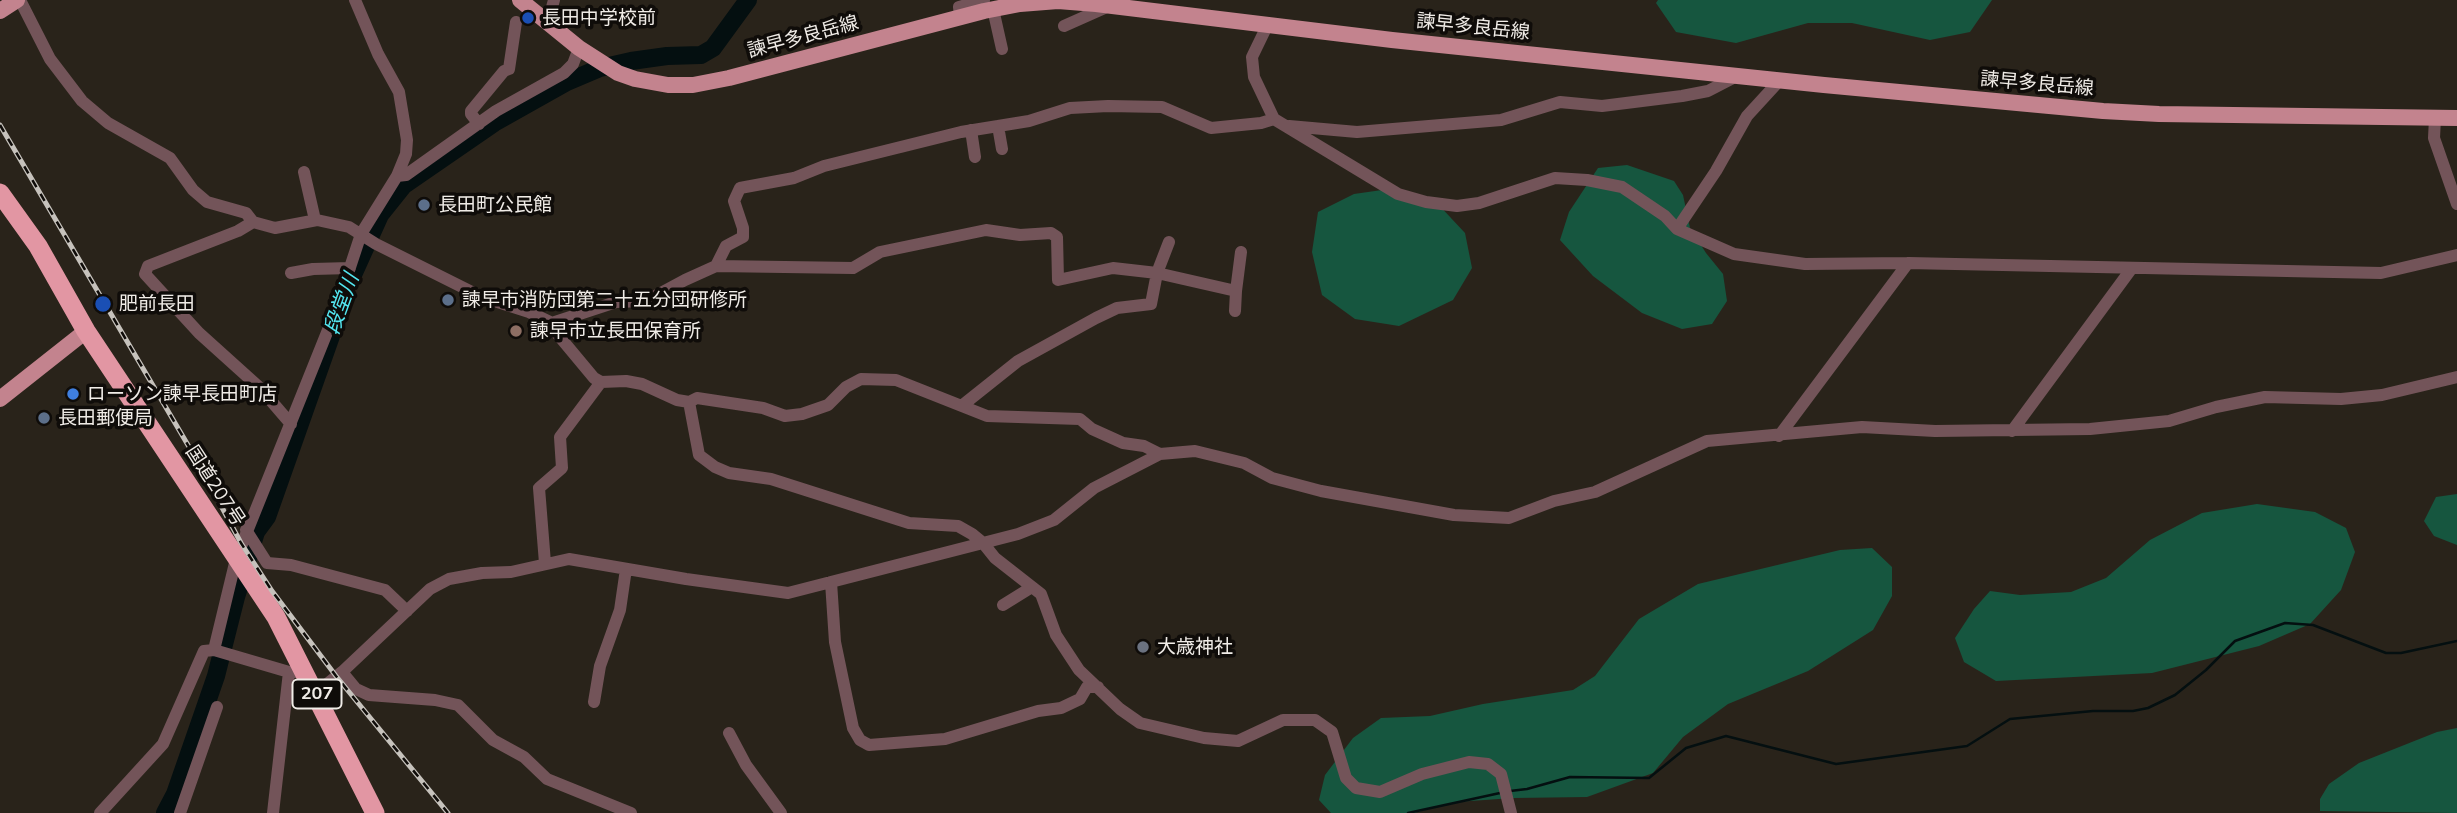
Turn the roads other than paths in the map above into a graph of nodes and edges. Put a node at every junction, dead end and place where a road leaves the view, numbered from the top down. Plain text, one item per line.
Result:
1 (18, 0) edge
2 (355, 0) edge
3 (520, 0) edge
4 (554, 0) edge
5 (1119, 4) edge
6 (989, 5) edge
7 (0, 11) edge
8 (516, 22) dead end
9 (548, 22) junction
10 (1063, 26) dead end
11 (1267, 26) junction
12 (1002, 49) dead end
13 (584, 52) junction
14 (1737, 76) junction
15 (1780, 80) junction
16 (2435, 118) junction
17 (2457, 118) edge
18 (1274, 119) junction
19 (479, 124) junction
20 (998, 126) junction
21 (1285, 126) junction
22 (971, 130) junction
23 (1002, 149) dead end
24 (975, 157) dead end
25 (304, 172) dead end
26 (397, 176) junction
27 (0, 193) edge
28 (2457, 204) edge
29 (315, 220) junction
30 (253, 222) junction
31 (1677, 229) junction
32 (361, 234) junction
33 (1169, 242) dead end
34 (1241, 252) dead end
35 (2457, 255) edge
36 (1908, 263) junction
37 (716, 266) junction
38 (350, 268) junction
39 (2132, 268) junction
40 (291, 273) dead end
41 (1157, 273) junction
42 (1236, 291) junction
43 (1235, 311) dead end
44 (552, 323) junction
45 (86, 331) junction
46 (2457, 377) edge
47 (601, 382) junction
48 (0, 399) edge
49 (689, 402) junction
50 (964, 404) junction
51 (291, 424) junction
52 (2012, 431) junction
53 (1779, 436) junction
54 (1160, 454) junction
55 (246, 530) junction
56 (983, 543) junction
57 (237, 561) junction
58 (545, 563) junction
59 (626, 569) junction
60 (831, 582) junction
61 (1032, 587) junction
62 (1003, 605) dead end
63 (407, 611) junction
64 (214, 650) junction
65 (297, 672) junction
66 (342, 672) junction
67 (1098, 687) junction
68 (316, 693) junction
69 (594, 702) dead end
70 (217, 707) dead end
71 (729, 733) dead end
72 (100, 813) edge
73 (180, 813) edge
74 (273, 813) edge
75 (375, 813) edge
76 (631, 813) edge
77 (781, 813) edge
78 (1511, 813) edge

1 - 7 main road
1 - 30 street
2 - 26 street
3 - 9 main road, 諫早多良岳線
4 - 9 street
5 - 6 main road, 諫早多良岳線
5 - 10 street
5 - 11 main road, 諫早多良岳線
6 - 12 street
6 - 13 main road, 諫早多良岳線
8 - 19 street
9 - 13 main road, 諫早多良岳線
11 - 14 main road, 諫早多良岳線
11 - 18 street
13 - 19 street
14 - 15 main road, 諫早多良岳線
14 - 21 street
15 - 16 main road, 諫早多良岳線
15 - 31 street
16 - 17 main road, 諫早多良岳線
16 - 28 street
18 - 20 street
18 - 21 street
19 - 26 street
20 - 22 street
20 - 23 street
21 - 31 street
22 - 24 street
22 - 37 street
25 - 29 street
26 - 32 street
27 - 45 highway, 国道207号 / 207
29 - 30 street
29 - 32 street
30 - 51 street
31 - 36 street
32 - 38 street
32 - 44 street
33 - 41 street
34 - 42 street
35 - 39 street
36 - 39 street
36 - 53 street
37 - 41 street
37 - 44 street
38 - 40 street
38 - 51 street
39 - 52 street
41 - 42 street
41 - 50 street
42 - 43 street
44 - 47 street
45 - 48 main road
45 - 57 highway, 国道207号 / 207
46 - 52 street
47 - 49 street
47 - 58 street
49 - 50 street
49 - 56 street
50 - 54 street
51 - 55 street
52 - 53 street
53 - 54 street
54 - 56 street
55 - 57 street
55 - 63 street
56 - 60 street
56 - 61 street
57 - 64 street
57 - 65 highway, 国道207号 / 207
58 - 59 street
58 - 63 street
59 - 60 street
59 - 69 street
60 - 67 street
61 - 62 street
61 - 67 street
63 - 66 street
64 - 65 street
64 - 72 street
65 - 68 highway, 国道207号 / 207
65 - 74 street
66 - 68 street
66 - 76 street
67 - 78 street
68 - 75 highway, 国道207号 / 207
70 - 73 street
71 - 77 street

